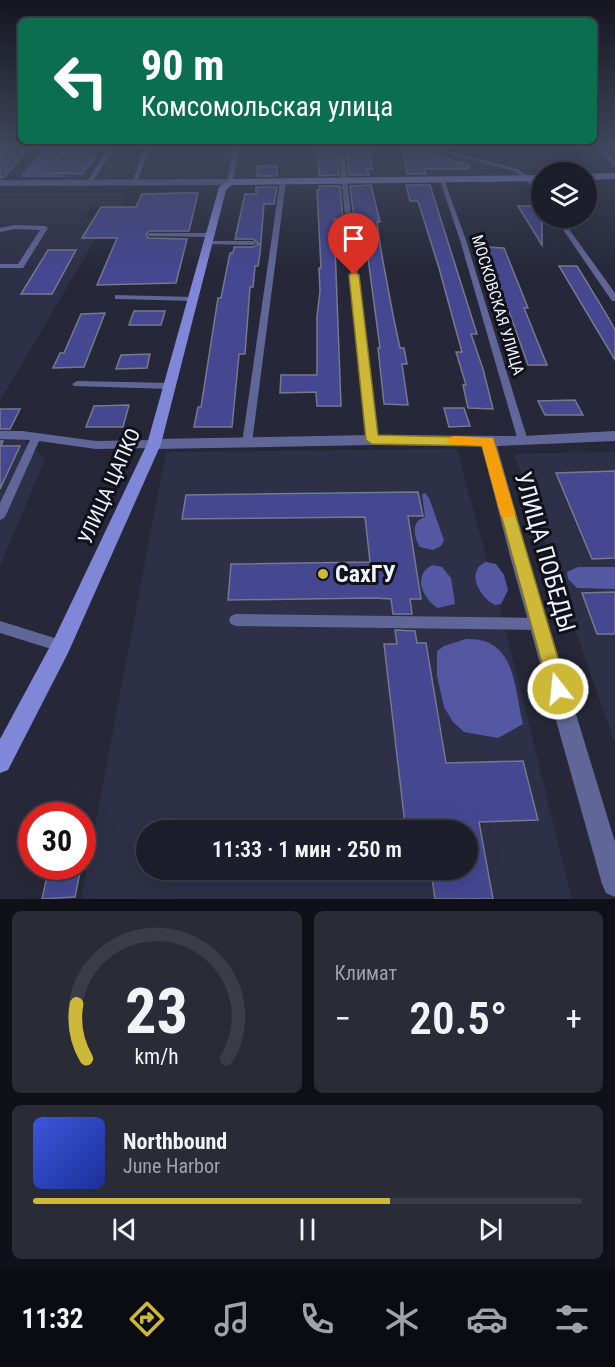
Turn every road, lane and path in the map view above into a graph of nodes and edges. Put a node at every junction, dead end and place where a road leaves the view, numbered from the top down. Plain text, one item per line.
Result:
1 (224, 187) edge
2 (282, 187) edge
3 (345, 187) edge
4 (444, 187) edge
5 (565, 228) edge
6 (0, 230) edge
7 (150, 234) dead end
8 (208, 239) junction
9 (253, 243) dead end
10 (0, 266) edge
11 (118, 297) dead end
12 (193, 298) junction
13 (615, 299) edge
14 (77, 384) dead end
15 (170, 386) junction
16 (0, 435) edge
17 (615, 436) edge
18 (36, 437) junction
19 (372, 440) junction
20 (488, 441) junction
21 (523, 441) junction
22 (247, 443) junction
23 (154, 444) junction
24 (0, 515) edge
25 (236, 620) dead end
26 (539, 624) junction
27 (0, 627) edge
28 (61, 646) junction
29 (0, 762) edge
30 (615, 884) edge

1 - 8 street, УЛИЦА ЦАПКО
2 - 22 lane
3 - 19 lane
4 - 21 lane, МОСКОВСКАЯ УЛИЦА
5 - 13 lane
6 - 10 lane
7 - 8 lane
8 - 9 lane
8 - 12 street, УЛИЦА ЦАПКО
11 - 12 lane
12 - 15 street, УЛИЦА ЦАПКО
14 - 15 lane
15 - 23 street, УЛИЦА ЦАПКО
16 - 18 lane
17 - 21 street
18 - 23 lane
18 - 24 lane
19 - 20 street
19 - 22 street
20 - 21 street
20 - 26 street, УЛИЦА ПОБЕДЫ
22 - 23 street
23 - 28 street, УЛИЦА ЦАПКО
25 - 26 lane
26 - 30 street, УЛИЦА ПОБЕДЫ
27 - 28 lane
28 - 29 street, УЛИЦА ЦАПКО

